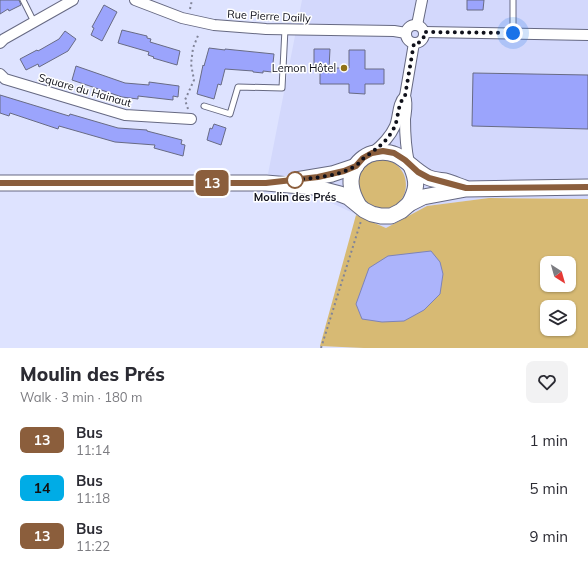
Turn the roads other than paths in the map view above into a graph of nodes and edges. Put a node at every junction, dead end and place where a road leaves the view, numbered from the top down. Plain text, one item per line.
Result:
1 (23, 0) edge
2 (73, 0) edge
3 (134, 0) edge
4 (422, 0) edge
5 (513, 0) edge
6 (34, 22) junction
7 (420, 28) junction
8 (286, 29) junction
9 (406, 33) junction
10 (513, 33) junction
11 (588, 34) edge
12 (0, 43) edge
13 (414, 43) junction
14 (0, 74) edge
15 (405, 96) junction
16 (204, 106) dead end
17 (191, 119) road end
18 (372, 153) junction
19 (410, 165) junction
20 (356, 166) junction
21 (0, 183) edge
22 (266, 183) junction
23 (466, 188) junction
24 (588, 188) edge
25 (409, 204) junction
26 (361, 207) junction

1 - 6 lane
2 - 6 street
3 - 8 street, Rue Pierre Dailly
4 - 7 street
5 - 10 lane
6 - 12 street
7 - 9 street
7 - 10 street
7 - 13 street
8 - 9 street, Rue Pierre Dailly
8 - 16 lane
9 - 13 street
10 - 11 street
13 - 15 street
14 - 17 street, Square du Hainaut
15 - 18 street
15 - 19 street
18 - 19 main road
18 - 20 main road
19 - 23 main road
19 - 25 main road
20 - 22 main road
20 - 26 main road
21 - 22 main road
22 - 26 main road
23 - 24 main road
23 - 25 main road
25 - 26 main road

